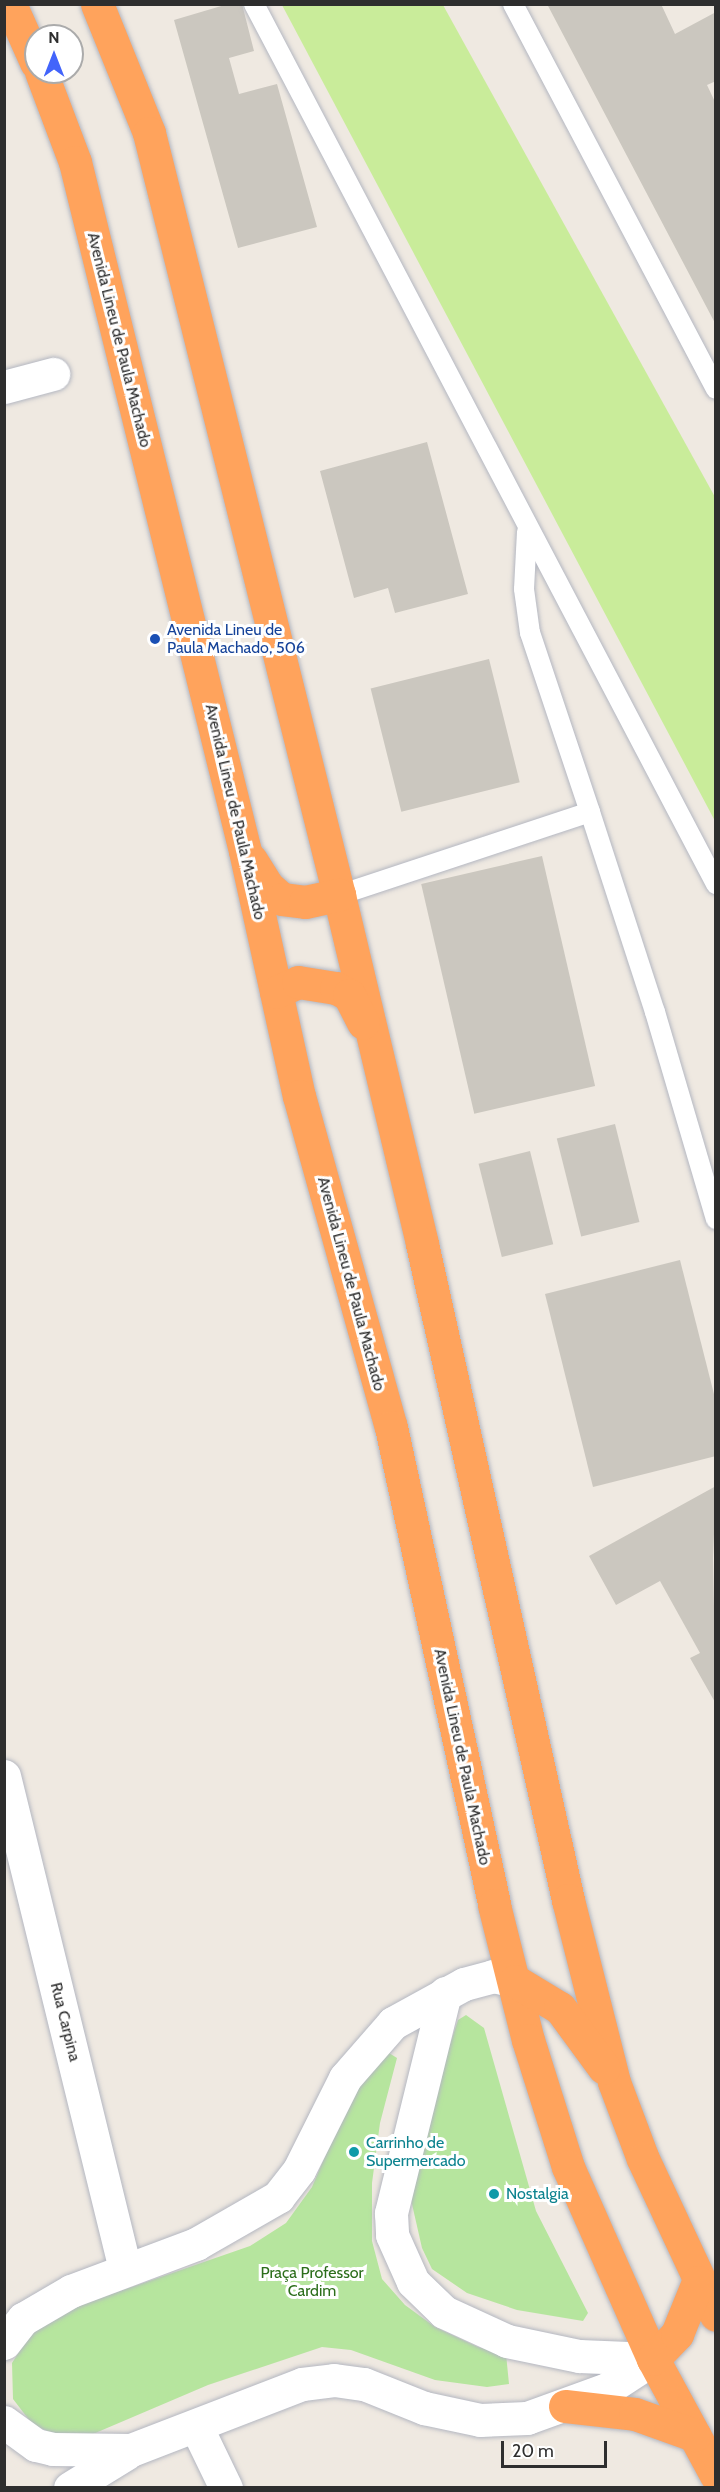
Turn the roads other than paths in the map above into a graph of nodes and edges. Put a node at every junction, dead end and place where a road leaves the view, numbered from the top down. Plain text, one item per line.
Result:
1 (10, 4) edge
2 (97, 4) edge
3 (254, 4) edge
4 (513, 4) edge
5 (24, 35) edge
6 (46, 84) edge
7 (53, 374) dead end
8 (4, 387) edge
9 (716, 389) edge
10 (527, 532) junction
11 (591, 812) junction
12 (245, 851) junction
13 (716, 884) edge
14 (339, 895) junction
15 (276, 992) junction
16 (383, 1079) junction
17 (716, 1219) edge
18 (4, 1776) edge
19 (515, 1981) junction
20 (445, 1993) junction
21 (614, 2082) junction
22 (125, 2269) junction
23 (698, 2282) junction
24 (716, 2315) edge
25 (11, 2324) edge
26 (653, 2359) junction
27 (565, 2406) junction
28 (4, 2422) edge
29 (196, 2426) junction
30 (694, 2435) junction
31 (131, 2451) junction
32 (716, 2475) edge
33 (70, 2487) edge
34 (226, 2487) edge

1 - 5 highway
2 - 14 highway
3 - 10 lane
4 - 9 lane
6 - 12 highway, Avenida Lineu de Paula Machado
7 - 8 street
10 - 11 lane
10 - 13 lane
11 - 14 lane
11 - 17 lane
12 - 14 highway
12 - 15 highway, Avenida Lineu de Paula Machado
14 - 16 highway
15 - 16 highway
15 - 19 highway, Avenida Lineu de Paula Machado
16 - 21 highway
18 - 22 street, Rua Carpina
19 - 20 street
19 - 21 highway
19 - 26 highway, Avenida Lineu de Paula Machado
20 - 22 street
20 - 26 street
21 - 23 highway
22 - 25 street
23 - 24 highway
23 - 26 highway
26 - 27 street
26 - 30 highway, Avenida Lineu de Paula Machado
27 - 29 street
27 - 30 highway
28 - 31 street
29 - 31 street
29 - 34 street
30 - 32 highway, Avenida Lineu de Paula Machado
31 - 33 street

